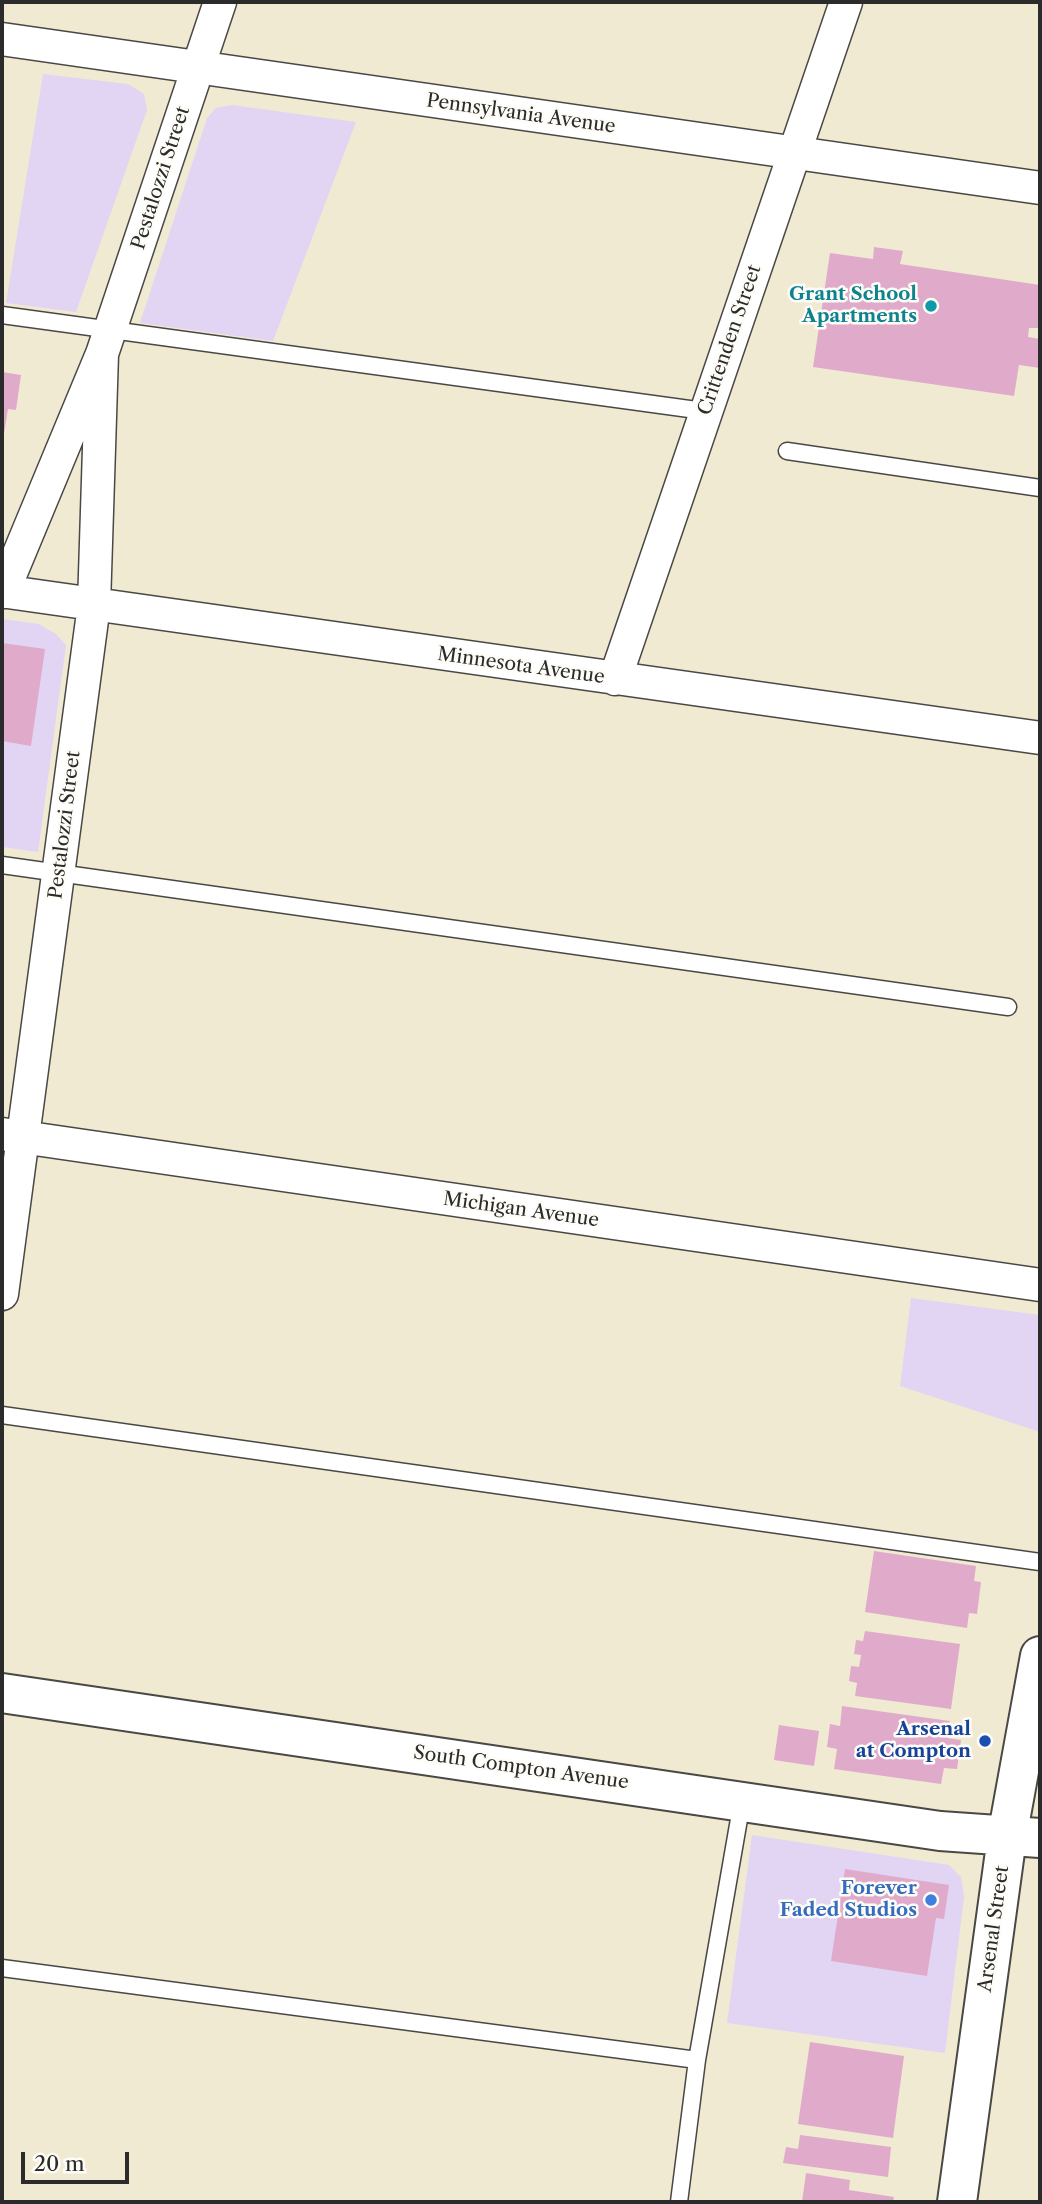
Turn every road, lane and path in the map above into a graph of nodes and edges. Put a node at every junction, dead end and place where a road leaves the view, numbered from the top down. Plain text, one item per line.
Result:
1 (220, 2) edge
2 (846, 2) edge
3 (2, 39) edge
4 (198, 67) junction
5 (796, 153) junction
6 (1040, 188) edge
7 (2, 315) edge
8 (106, 342) junction
9 (704, 411) junction
10 (787, 451) dead end
11 (1040, 488) edge
12 (2, 592) edge
13 (94, 605) junction
14 (615, 679) junction
15 (1040, 738) edge
16 (2, 864) edge
17 (59, 873) junction
18 (1008, 1007) dead end
19 (13, 1136) edge
20 (1040, 1285) edge
21 (2, 1294) edge
22 (2, 1415) edge
23 (1040, 1562) edge
24 (1040, 1656) edge
25 (2, 1693) edge
26 (743, 1800) junction
27 (1023, 1838) edge
28 (2, 1968) edge
29 (697, 2060) junction
30 (679, 2202) edge
31 (957, 2202) edge

1 - 4 street, Pestalozzi Street
2 - 5 street, Crittenden Street
3 - 4 street, Pennsylvania Avenue
4 - 5 street, Pennsylvania Avenue
4 - 8 street, Pestalozzi Street
5 - 6 street, Pennsylvania Avenue
5 - 9 street, Crittenden Street
7 - 8 lane
8 - 9 lane
8 - 12 street, Pestalozzi Street
8 - 13 street, Pestalozzi Street
9 - 14 street, Crittenden Street
10 - 11 lane
12 - 13 street, Minnesota Avenue
13 - 14 street, Minnesota Avenue
13 - 17 street, Pestalozzi Street
14 - 15 street, Minnesota Avenue
16 - 17 lane
17 - 18 lane
17 - 19 street, Pestalozzi Street
19 - 20 street, Michigan Avenue
19 - 21 street, Pestalozzi Street
22 - 23 lane
24 - 27 main road, Arsenal Street
25 - 26 main road, South Compton Avenue
26 - 27 main road, South Compton Avenue
26 - 29 lane
27 - 31 main road, Arsenal Street
28 - 29 lane
29 - 30 lane

